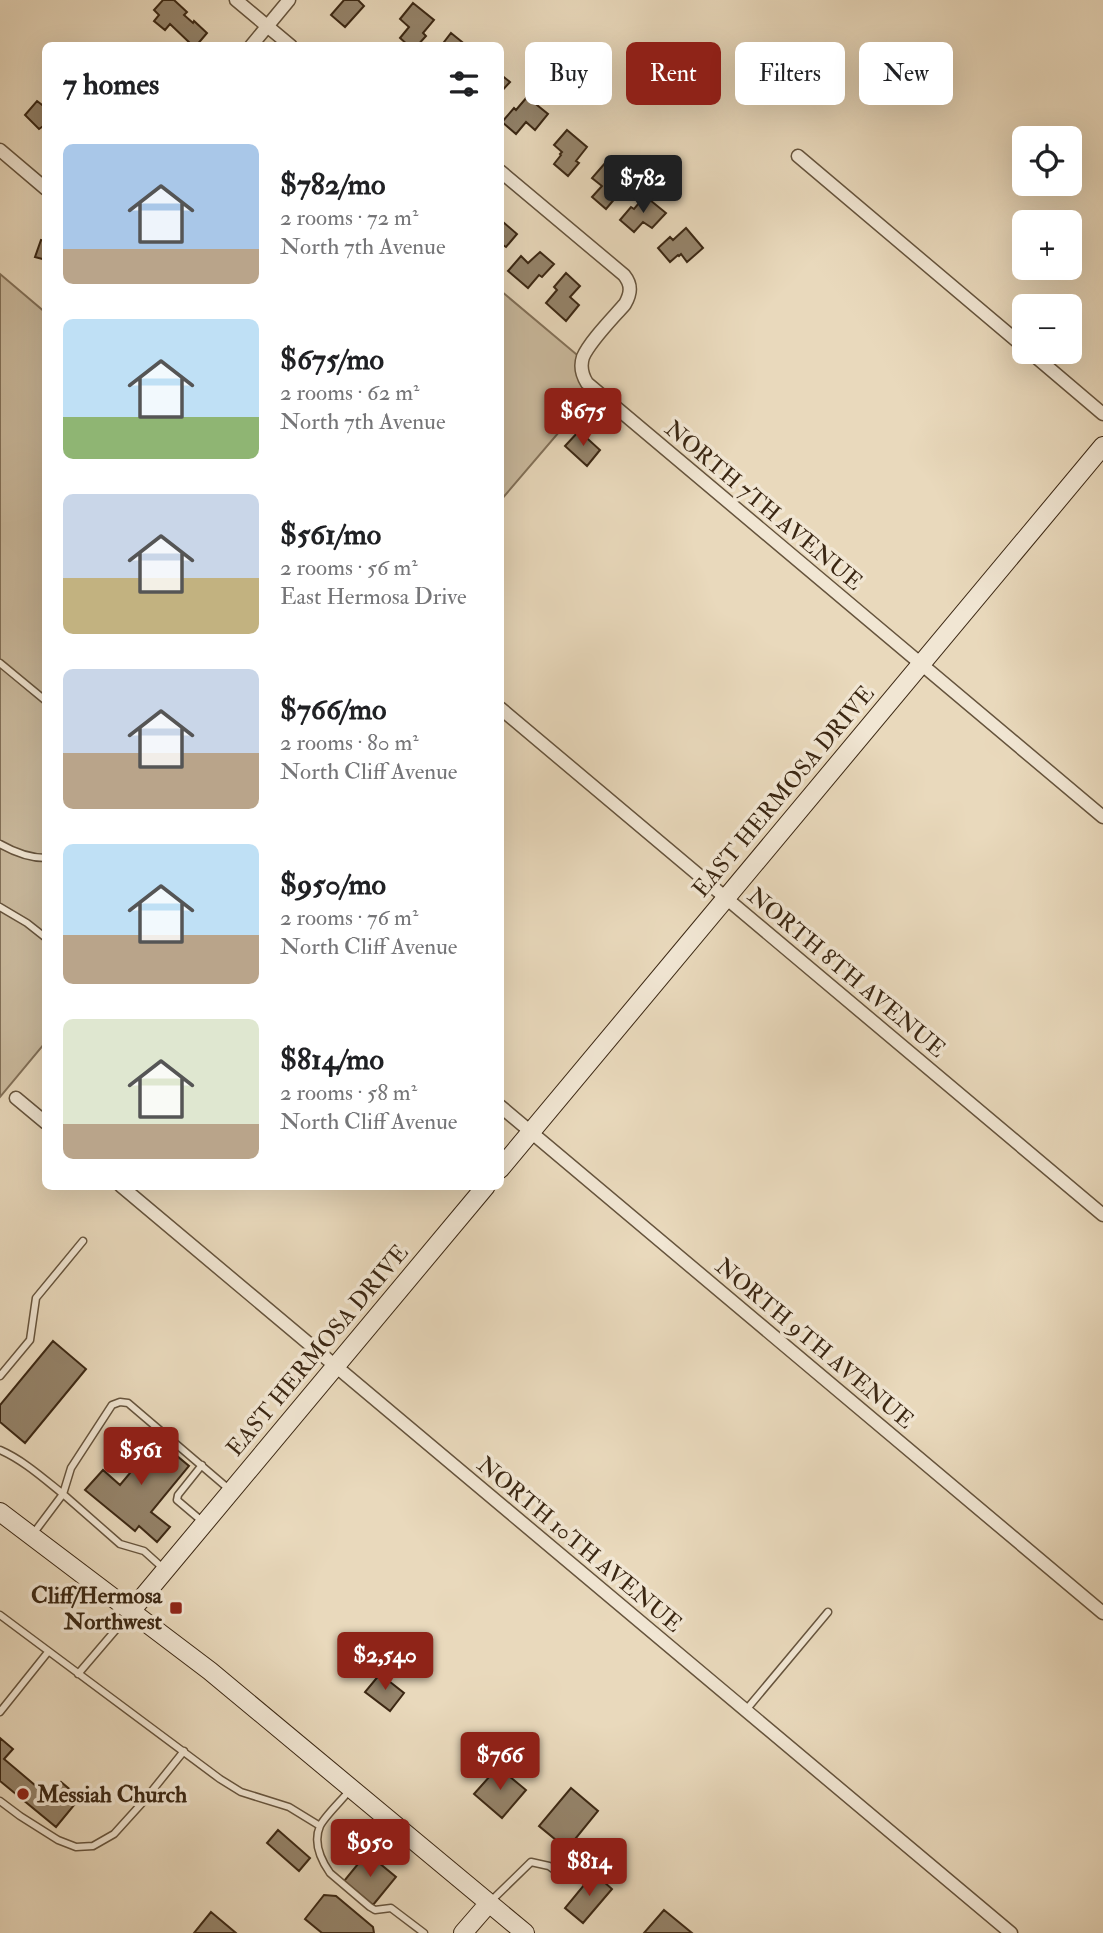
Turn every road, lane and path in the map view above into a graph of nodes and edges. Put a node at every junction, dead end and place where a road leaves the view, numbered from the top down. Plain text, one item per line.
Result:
1 (236, 0) edge
2 (289, 0) edge
3 (267, 26) junction
4 (254, 42) edge
5 (286, 42) edge
6 (0, 150) edge
7 (798, 156) dead end
8 (504, 174) edge
9 (42, 186) edge
10 (1012, 337) edge
11 (1044, 364) edge
12 (1103, 414) edge
13 (1103, 446) edge
14 (0, 663) edge
15 (920, 664) junction
16 (42, 698) edge
17 (504, 711) edge
18 (1103, 817) edge
19 (0, 844) edge
20 (42, 859) edge
21 (726, 898) junction
22 (0, 907) edge
23 (42, 935) edge
24 (16, 1098) dead end
25 (504, 1109) edge
26 (42, 1120) edge
27 (531, 1132) junction
28 (504, 1164) edge
29 (126, 1190) edge
30 (483, 1190) edge
31 (1103, 1214) edge
32 (83, 1241) dead end
33 (335, 1366) junction
34 (0, 1376) edge
35 (0, 1450) edge
36 (202, 1465) junction
37 (232, 1491) junction
38 (62, 1494) junction
39 (0, 1512) edge
40 (205, 1523) junction
41 (32, 1535) junction
42 (166, 1570) junction
43 (132, 1610) junction
44 (828, 1612) dead end
45 (1103, 1613) edge
46 (0, 1615) edge
47 (48, 1652) junction
48 (78, 1674) junction
49 (746, 1710) junction
50 (0, 1712) edge
51 (184, 1751) junction
52 (352, 1788) junction
53 (0, 1801) edge
54 (320, 1826) junction
55 (556, 1871) dead end
56 (489, 1903) junction
57 (415, 1931) edge
58 (424, 1933) edge
59 (463, 1933) edge
60 (525, 1933) edge
61 (1011, 1933) edge

1 - 3 street
2 - 3 street
3 - 4 street
3 - 5 street
6 - 9 street
7 - 10 street
8 - 15 street, NORTH 7TH AVENUE
11 - 12 street
13 - 15 street, EAST HERMOSA DRIVE
14 - 16 lane
15 - 18 street, NORTH 7TH AVENUE
15 - 21 street, EAST HERMOSA DRIVE
17 - 21 street, NORTH 8TH AVENUE
19 - 20 lane
21 - 27 street, EAST HERMOSA DRIVE
21 - 31 street, NORTH 8TH AVENUE
22 - 23 lane
24 - 26 street
25 - 27 street, NORTH 9TH AVENUE
27 - 28 street, EAST HERMOSA DRIVE
27 - 45 street, NORTH 9TH AVENUE
29 - 33 street, NORTH 10TH AVENUE
30 - 33 street, EAST HERMOSA DRIVE
32 - 34 lane
33 - 37 street, EAST HERMOSA DRIVE
33 - 49 street, NORTH 10TH AVENUE
35 - 38 lane
36 - 37 lane
36 - 38 lane
36 - 40 lane
37 - 40 street, EAST HERMOSA DRIVE
38 - 41 lane
38 - 42 lane
39 - 41 street
40 - 42 street, EAST HERMOSA DRIVE
41 - 43 street
42 - 43 street, EAST HERMOSA DRIVE
43 - 48 lane
43 - 52 street
44 - 49 lane
46 - 47 lane
47 - 48 lane
47 - 50 lane
48 - 51 lane
49 - 61 street, NORTH 10TH AVENUE
51 - 53 lane
51 - 54 lane
52 - 54 lane
52 - 56 street
54 - 57 lane
55 - 56 lane
56 - 59 street
56 - 60 street
57 - 58 lane

